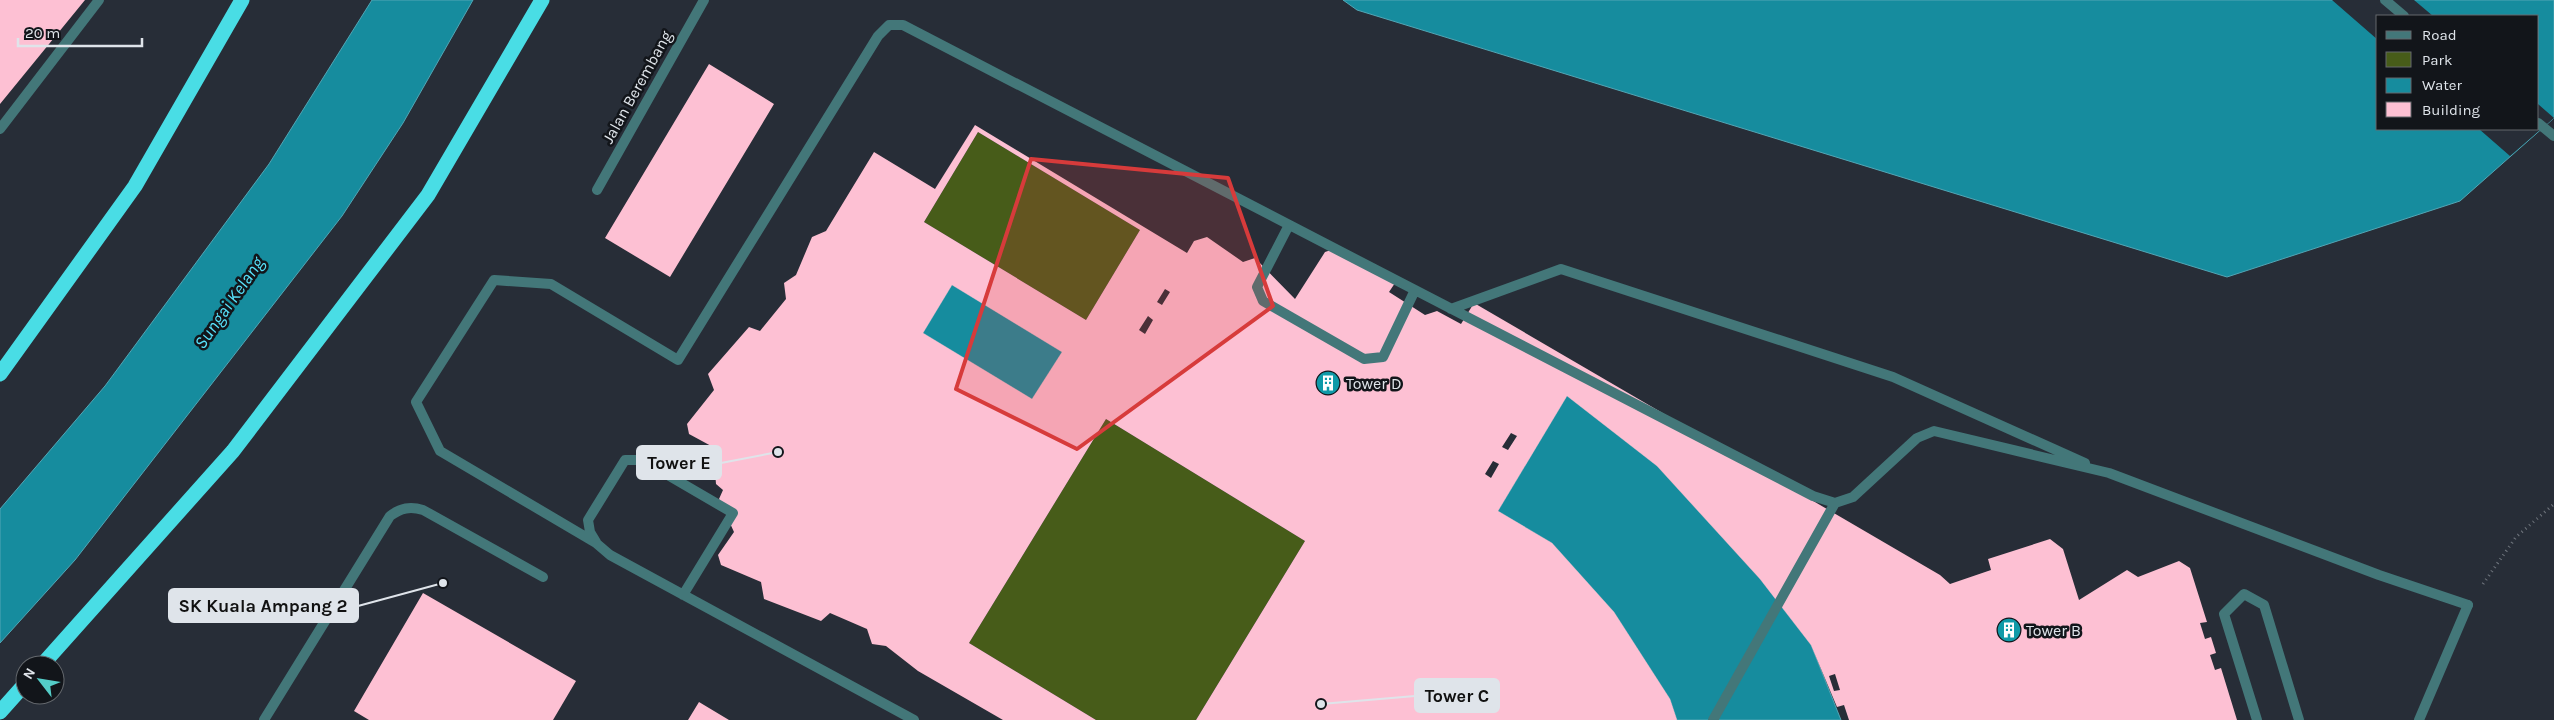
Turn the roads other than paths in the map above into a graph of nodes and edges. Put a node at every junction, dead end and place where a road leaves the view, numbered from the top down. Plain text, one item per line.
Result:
1 (98, 0) edge
2 (242, 0) edge
3 (542, 0) edge
4 (704, 0) edge
5 (2385, 0) edge
6 (2403, 15) edge
7 (2539, 124) edge
8 (0, 129) edge
9 (2554, 136) edge
10 (597, 190) dead end
11 (1289, 225) junction
12 (1414, 290) junction
13 (1451, 309) junction
14 (0, 374) edge
15 (2109, 473) junction
16 (1835, 503) junction
17 (596, 543) junction
18 (543, 577) dead end
19 (683, 595) junction
20 (51, 655) edge
21 (15, 695) edge
22 (0, 712) edge
23 (264, 720) edge
24 (914, 720) edge
25 (1713, 720) edge
26 (2257, 720) edge
27 (2300, 720) edge
28 (2419, 720) edge

1 - 8 street
2 - 14 highway
3 - 20 highway
4 - 10 street, Jalan Berembang
5 - 6 street
7 - 9 street
11 - 12 street
11 - 12 street
11 - 17 street
12 - 13 street
13 - 15 street
13 - 16 street
15 - 16 street
15 - 28 street
16 - 25 street
17 - 19 street
17 - 19 street
18 - 23 street
19 - 24 street
21 - 22 highway
26 - 27 street

